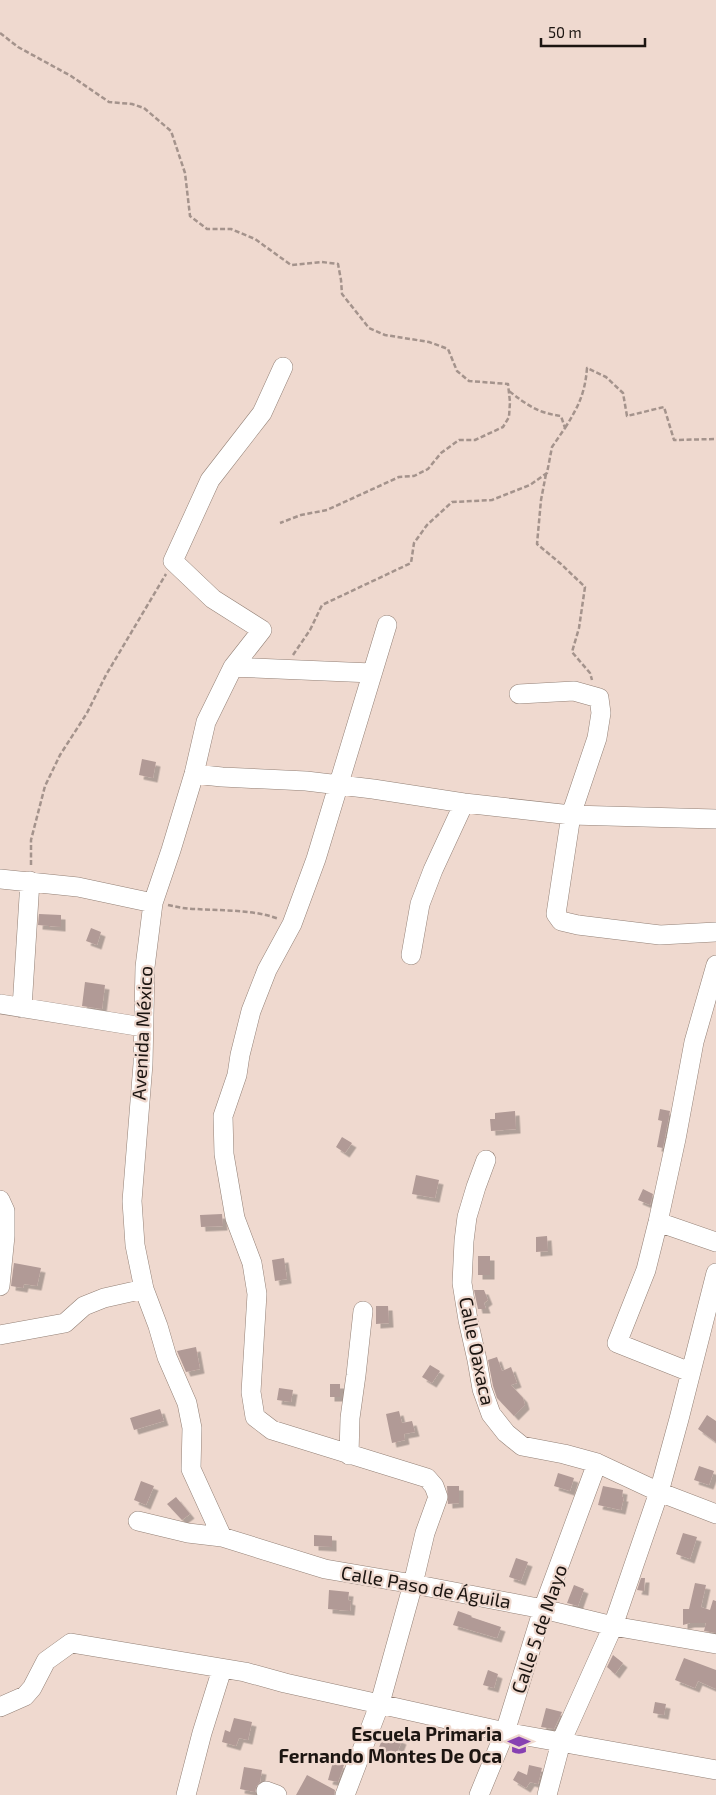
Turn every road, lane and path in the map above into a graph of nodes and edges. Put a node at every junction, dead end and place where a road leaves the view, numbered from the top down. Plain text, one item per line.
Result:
1 (0, 33) edge
2 (283, 367) dead end
3 (508, 391) junction
4 (565, 428) junction
5 (716, 439) edge
6 (547, 473) junction
7 (280, 523) dead end
8 (174, 561) junction
9 (387, 625) dead end
10 (233, 667) junction
11 (282, 669) junction
12 (372, 674) junction
13 (519, 694) dead end
14 (599, 698) junction
15 (194, 774) junction
16 (339, 786) junction
17 (464, 803) junction
18 (571, 815) junction
19 (716, 819) edge
20 (0, 879) edge
21 (30, 881) junction
22 (153, 903) junction
23 (292, 924) junction
24 (716, 932) edge
25 (411, 955) dead end
26 (716, 965) edge
27 (0, 1004) edge
28 (22, 1008) junction
29 (143, 1027) junction
30 (486, 1160) dead end
31 (0, 1200) edge
32 (658, 1222) junction
33 (716, 1242) edge
34 (716, 1273) edge
35 (0, 1286) edge
36 (144, 1289) junction
37 (363, 1311) dead end
38 (0, 1335) edge
39 (690, 1372) junction
40 (349, 1455) junction
41 (596, 1463) junction
42 (659, 1492) junction
43 (716, 1514) edge
44 (138, 1521) dead end
45 (222, 1537) junction
46 (414, 1584) junction
47 (543, 1609) junction
48 (613, 1626) junction
49 (716, 1644) edge
50 (222, 1669) junction
51 (380, 1703) junction
52 (0, 1707) edge
53 (505, 1732) junction
54 (561, 1742) junction
55 (716, 1770) edge
56 (186, 1795) edge
57 (345, 1795) edge
58 (478, 1795) edge
59 (547, 1795) edge

1 - 3 path
2 - 8 street
3 - 4 path
3 - 7 path
4 - 5 path
4 - 6 path
6 - 11 path
6 - 14 path
8 - 10 street, Avenida México
8 - 21 path
9 - 12 street
10 - 11 street
10 - 15 street, Avenida México
11 - 12 street
12 - 16 street
13 - 14 street
14 - 18 street
15 - 16 street
15 - 22 street, Avenida México
16 - 17 street
16 - 23 street
17 - 18 street
17 - 25 street
18 - 19 street
18 - 24 street
20 - 21 street
21 - 22 street
21 - 28 street
22 - 23 path
22 - 29 street, Avenida México
23 - 40 street
26 - 32 street
27 - 28 street
28 - 29 street
29 - 36 street, Avenida México
30 - 41 street, Calle Oaxaca
31 - 35 street
32 - 33 street
32 - 39 street
34 - 39 street
36 - 38 street
36 - 45 street, Avenida México
37 - 40 street
39 - 42 street
40 - 46 street
41 - 42 street, Calle Oaxaca
41 - 47 street, Calle 5 de Mayo
42 - 43 street, Calle Oaxaca
42 - 48 street
44 - 45 street, Calle Paso de Águila
45 - 46 street, Calle Paso de Águila
46 - 47 street, Calle Paso de Águila
46 - 51 street
47 - 48 street, Calle Paso de Águila
47 - 53 street, Calle 5 de Mayo
48 - 49 street, Calle Paso de Águila
48 - 54 street
50 - 51 street
50 - 52 street
50 - 56 street
51 - 53 street
51 - 57 street
53 - 54 street
53 - 58 street, Calle 5 de Mayo
54 - 55 street
54 - 59 street

